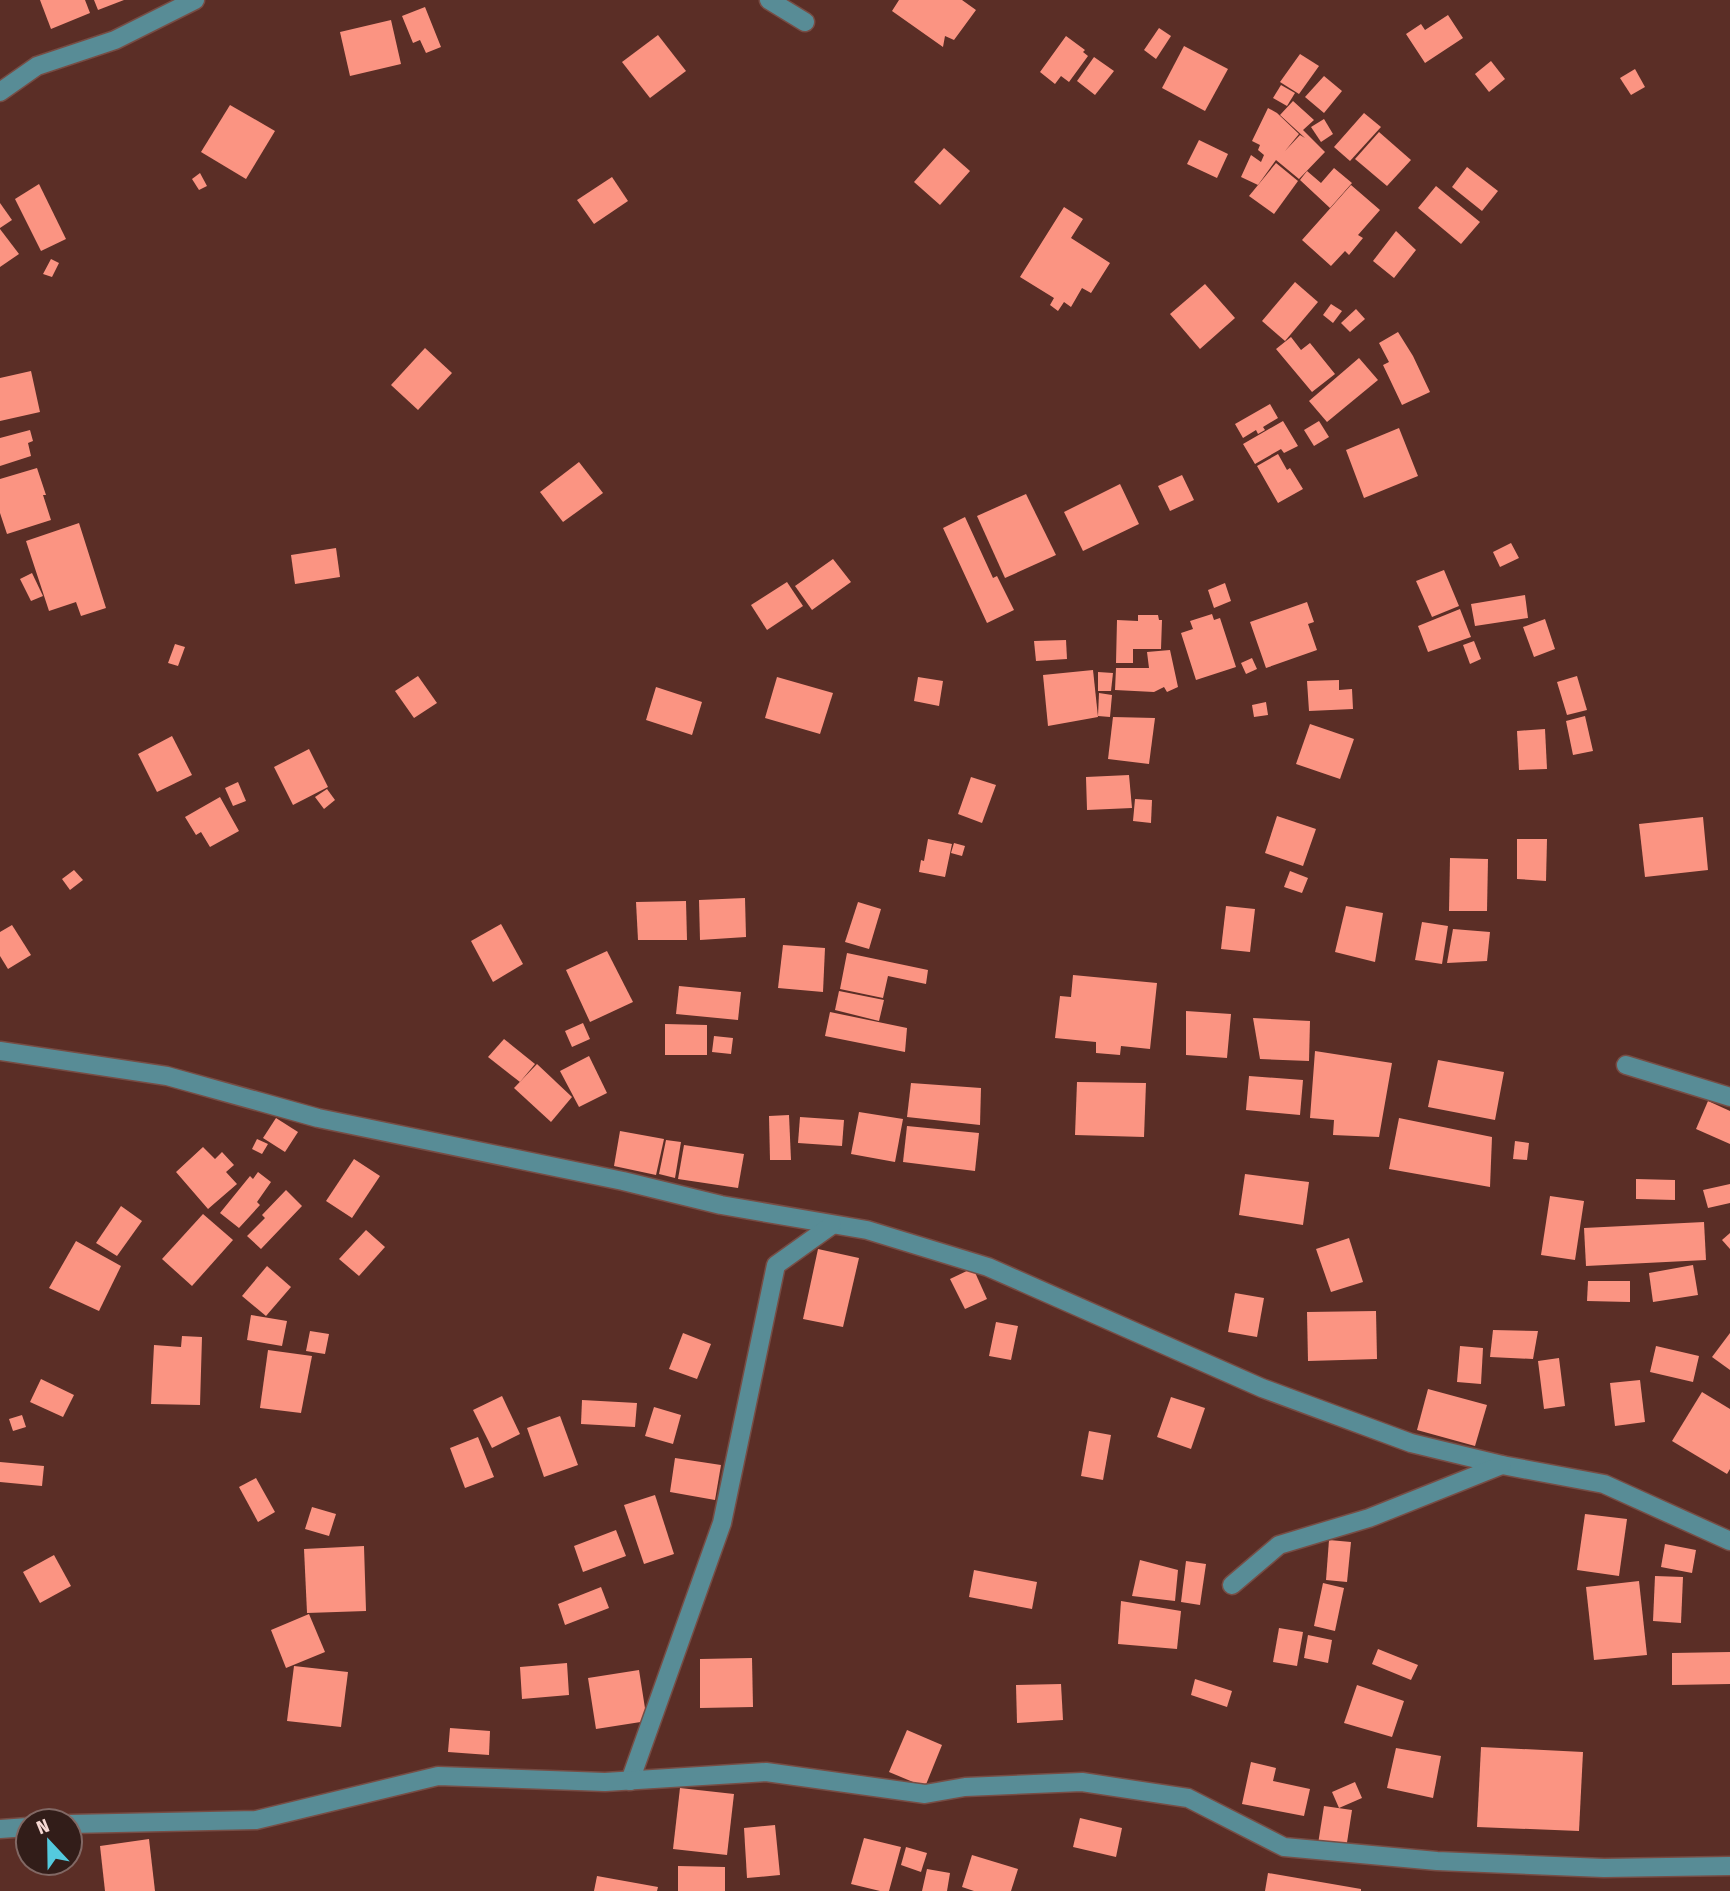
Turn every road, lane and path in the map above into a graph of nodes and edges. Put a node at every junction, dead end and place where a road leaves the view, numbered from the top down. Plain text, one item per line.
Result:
1 (195, 0) edge
2 (768, 0) edge
3 (805, 22) dead end
4 (0, 92) edge
5 (0, 1051) edge
6 (1626, 1065) dead end
7 (1730, 1097) edge
8 (832, 1224) junction
9 (1502, 1465) junction
10 (1730, 1541) edge
11 (1232, 1585) dead end
12 (630, 1781) junction
13 (84, 1824) edge
14 (1730, 1866) edge

1 - 4 street
2 - 3 street
5 - 8 street
6 - 7 street
8 - 9 street
8 - 12 street
9 - 10 street
9 - 11 street
12 - 13 street
12 - 14 street

